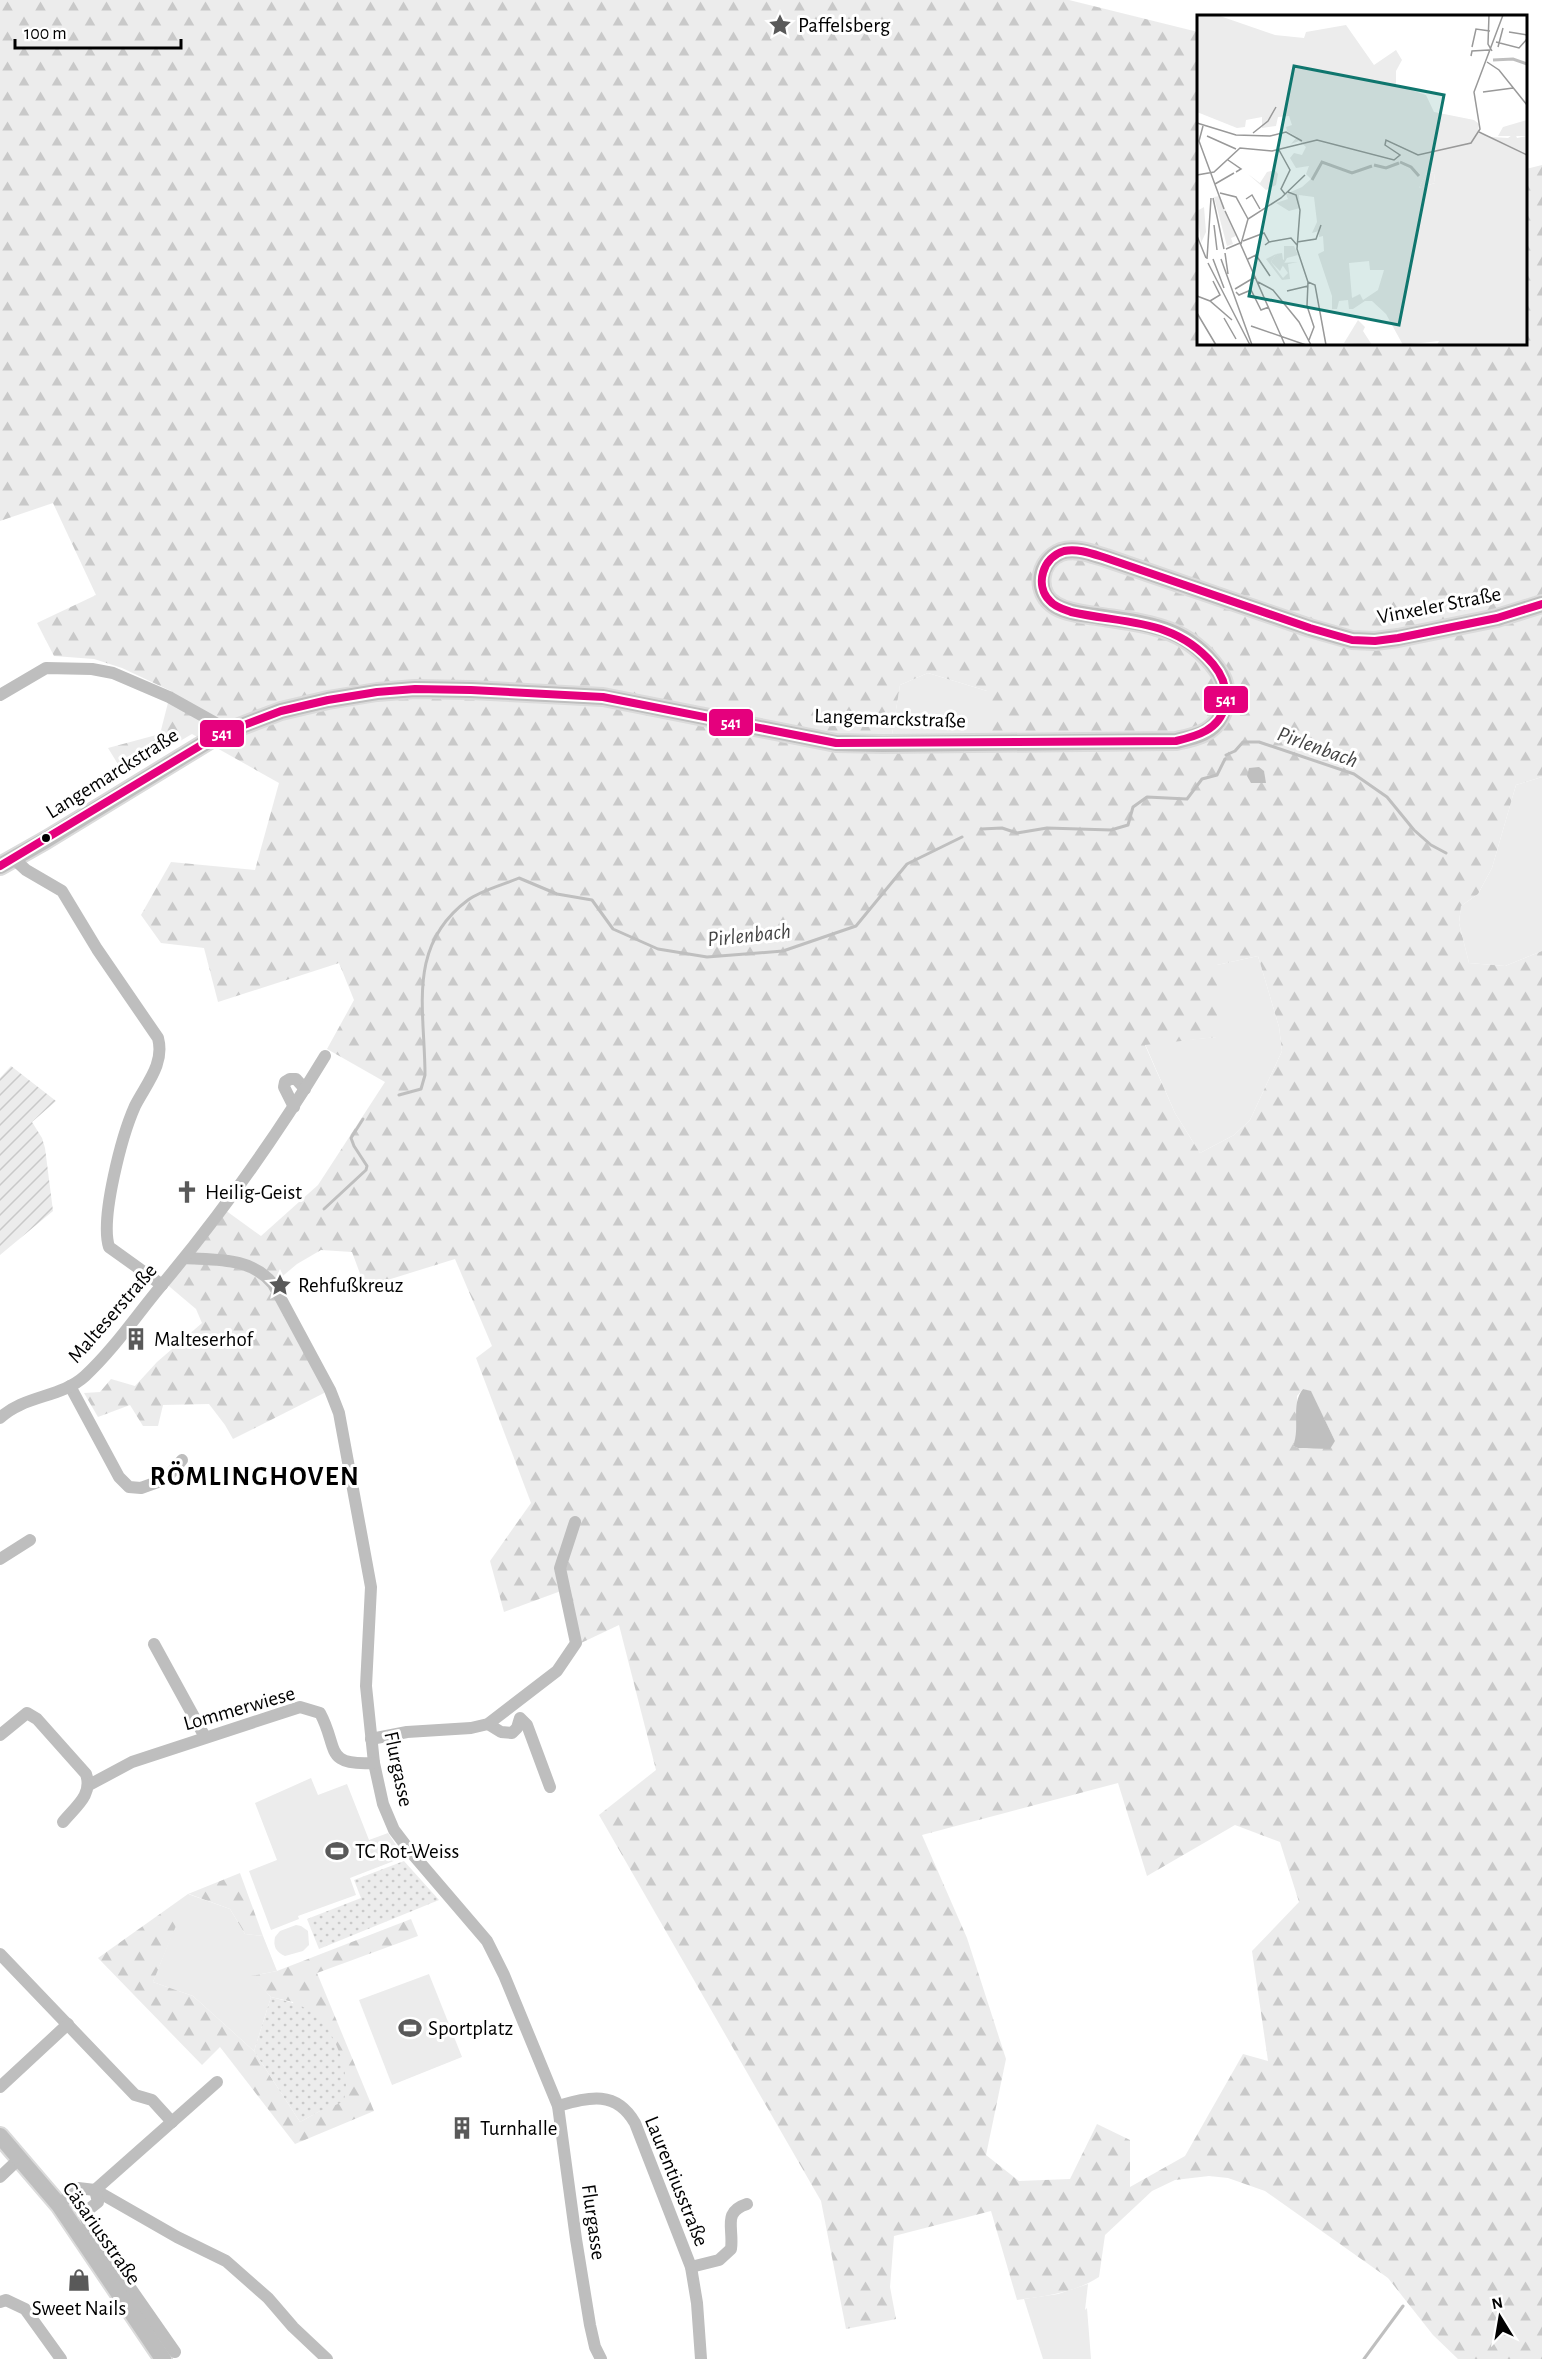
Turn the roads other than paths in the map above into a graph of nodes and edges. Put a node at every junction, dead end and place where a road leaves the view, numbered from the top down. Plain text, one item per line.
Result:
1 (1542, 604) edge
2 (1310, 628) joint
3 (0, 695) edge
4 (228, 730) junction
5 (7, 863) edge
6 (325, 1056) dead end
7 (305, 1089) junction
8 (294, 1107) junction
9 (185, 1258) junction
10 (162, 1285) junction
11 (70, 1386) junction
12 (0, 1418) edge
13 (182, 1460) dead end
14 (575, 1522) dead end
15 (30, 1540) dead end
16 (0, 1558) edge
17 (154, 1644) dead end
18 (509, 1710) junction
19 (520, 1718) junction
20 (488, 1724) junction
21 (0, 1735) edge
22 (205, 1737) junction
23 (371, 1739) junction
24 (374, 1763) junction
25 (89, 1785) junction
26 (550, 1787) dead end
27 (63, 1822) dead end
28 (0, 1954) edge
29 (68, 2024) junction
30 (217, 2082) dead end
31 (0, 2087) edge
32 (558, 2106) junction
33 (172, 2122) junction
34 (0, 2136) edge
35 (20, 2158) junction
36 (0, 2177) edge
37 (95, 2190) junction
38 (747, 2204) dead end
39 (59, 2205) junction
40 (691, 2267) junction
41 (0, 2302) edge
42 (169, 2356) edge
43 (62, 2359) edge
44 (327, 2359) edge
45 (601, 2359) edge
46 (701, 2359) edge

1 - 2 main road, Vinxeler Straße
2 - 4 main road, Langemarckstraße
3 - 4 street
4 - 5 main road, Langemarckstraße
5 - 10 street
6 - 7 street, Malteserstraße
7 - 8 street, Malteserstraße
7 - 8 street
8 - 9 street, Malteserstraße
9 - 10 street, Malteserstraße
9 - 23 street, Flurgasse
10 - 11 street, Malteserstraße
11 - 12 street, Malteserstraße
11 - 13 street
14 - 18 street
15 - 16 street
17 - 22 street
18 - 19 street
18 - 20 street
19 - 20 street
19 - 26 street
20 - 23 street
21 - 25 street
22 - 24 street, Lommerwiese
22 - 25 street, Lommerwiese
23 - 24 street, Flurgasse
24 - 32 street, Flurgasse
25 - 27 street, Lommerwiese
28 - 29 street
29 - 31 street
29 - 33 street
30 - 33 street
32 - 40 street, Laurentiusstraße
32 - 45 street, Flurgasse
33 - 37 street
34 - 35 main road, Cäsariusstraße
35 - 36 street
35 - 39 main road, Cäsariusstraße
37 - 39 street
37 - 42 street
37 - 44 street
38 - 40 street, Laurentiusstraße
39 - 42 main road, Cäsariusstraße
40 - 46 street, Laurentiusstraße
41 - 43 street

